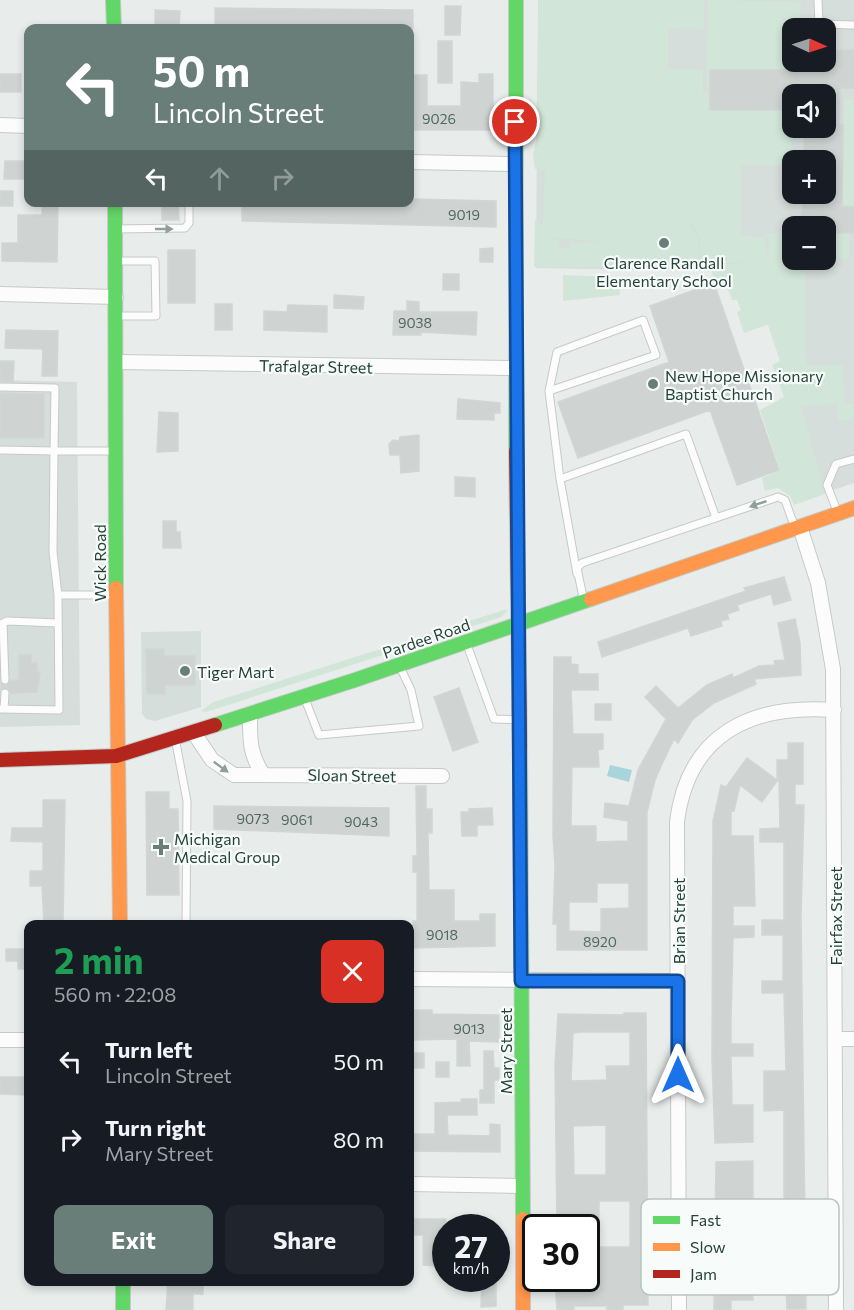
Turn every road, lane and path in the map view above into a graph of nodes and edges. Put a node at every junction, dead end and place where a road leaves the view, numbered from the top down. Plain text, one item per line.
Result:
1 (113, 0) edge
2 (516, 0) edge
3 (818, 0) edge
4 (114, 24) edge
5 (854, 25) edge
6 (0, 125) edge
7 (24, 126) edge
8 (414, 162) edge
9 (516, 164) junction
10 (115, 207) edge
11 (189, 207) edge
12 (115, 229) junction
13 (115, 261) junction
14 (0, 294) edge
15 (116, 297) junction
16 (116, 316) junction
17 (116, 362) junction
18 (516, 368) junction
19 (0, 387) edge
20 (549, 391) junction
21 (0, 450) edge
22 (54, 451) junction
23 (116, 451) junction
24 (854, 459) edge
25 (560, 480) junction
26 (854, 508) edge
27 (838, 513) junction
28 (716, 518) junction
29 (797, 527) junction
30 (577, 574) junction
31 (58, 595) junction
32 (116, 595) junction
33 (584, 602) junction
34 (58, 623) junction
35 (518, 624) junction
36 (466, 642) junction
37 (399, 664) junction
38 (5, 680) dead end
39 (5, 693) dead end
40 (304, 696) junction
41 (2, 709) edge
42 (834, 710) junction
43 (250, 714) junction
44 (520, 720) junction
45 (194, 733) junction
46 (176, 738) junction
47 (116, 756) junction
48 (0, 760) edge
49 (262, 774) junction
50 (442, 776) dead end
51 (120, 920) edge
52 (186, 920) edge
53 (414, 979) edge
54 (521, 981) junction
55 (678, 981) junction
56 (835, 1039) junction
57 (854, 1039) edge
58 (0, 1040) edge
59 (24, 1040) edge
60 (414, 1184) edge
61 (522, 1186) junction
62 (679, 1199) edge
63 (836, 1199) edge
64 (123, 1286) edge
65 (679, 1295) edge
66 (836, 1295) edge
67 (123, 1310) edge
68 (523, 1310) edge
69 (679, 1310) edge
70 (836, 1310) edge

1 - 4 street
2 - 9 street, Mary Street
3 - 5 lane
6 - 7 street
8 - 9 street
9 - 18 street, Mary Street
10 - 12 street, Wick Road
12 -> 11 lane
12 - 13 street, Wick Road
13 - 15 street, Wick Road
13 - 16 lane
14 - 15 street
15 - 16 street, Wick Road
16 - 17 street, Wick Road
17 - 18 street, Trafalgar Street
17 - 23 street, Wick Road
18 - 35 street, Mary Street
19 - 22 lane
20 - 20 lane
20 - 25 lane
21 - 22 lane
22 - 23 lane
22 - 31 lane
23 - 32 street, Wick Road
24 - 27 lane
25 - 28 lane
25 - 30 lane
26 - 27 street, Pardee Road
27 - 29 street, Pardee Road
29 -> 28 lane
28 - 30 lane
29 - 33 street, Pardee Road
29 - 42 street, Fairfax Street
30 - 33 lane
31 - 32 lane
31 - 34 lane
32 - 47 street, Wick Road
33 - 35 street, Pardee Road
34 - 38 lane
34 - 41 lane
35 - 36 street, Pardee Road
35 - 44 street, Mary Street
36 - 37 street, Pardee Road
36 - 44 lane
37 - 40 street, Pardee Road
37 - 40 lane
39 - 41 lane
40 - 43 street, Pardee Road
42 - 55 street, Brian Street
42 - 56 street, Fairfax Street
43 - 45 street, Pardee Road
43 - 49 street
44 - 54 street, Mary Street
45 - 46 street, Pardee Road
45 -> 49 street, Sloan Street
46 - 47 street, Pardee Road
46 - 52 lane
47 - 48 street, Pardee Road
47 - 51 street, Wick Road
49 - 50 street, Sloan Street
53 - 54 street
54 - 55 street
54 - 61 street, Mary Street
55 - 62 street, Brian Street
56 - 57 street
56 - 63 street, Fairfax Street
58 - 59 street
60 - 61 street
61 - 68 street, Mary Street
64 - 67 street
65 - 69 street, Brian Street
66 - 70 street, Fairfax Street

